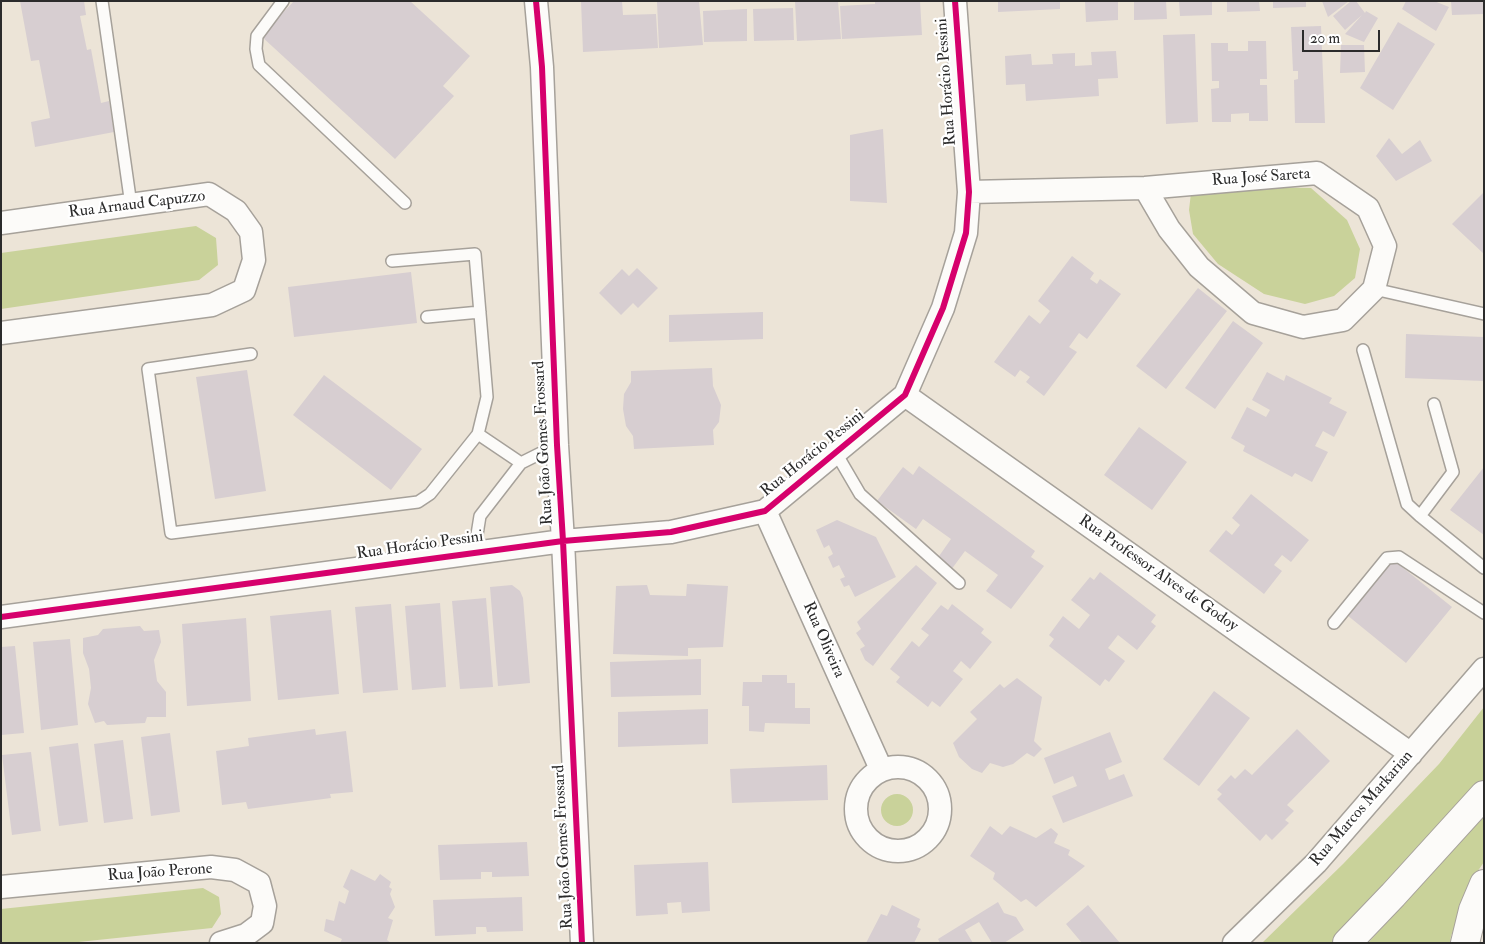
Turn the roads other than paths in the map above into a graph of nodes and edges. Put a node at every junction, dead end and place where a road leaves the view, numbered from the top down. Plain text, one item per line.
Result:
1 (102, 1) edge
2 (283, 1) edge
3 (536, 1) edge
4 (955, 1) edge
5 (1145, 188) junction
6 (969, 192) junction
7 (405, 203) dead end
8 (131, 205) junction
9 (1, 223) edge
10 (392, 261) dead end
11 (1374, 288) junction
12 (480, 312) junction
13 (1484, 314) edge
14 (427, 317) dead end
15 (1, 333) edge
16 (1363, 350) dead end
17 (251, 354) dead end
18 (905, 395) junction
19 (1434, 404) dead end
20 (478, 434) junction
21 (557, 444) junction
22 (836, 453) junction
23 (521, 463) junction
24 (764, 511) junction
25 (1420, 516) junction
26 (563, 541) junction
27 (474, 553) junction
28 (1484, 568) edge
29 (959, 584) dead end
30 (1484, 613) edge
31 (1, 617) edge
32 (1334, 624) dead end
33 (1484, 669) edge
34 (1411, 754) junction
35 (881, 769) dead end
36 (1484, 794) edge
37 (1484, 884) edge
38 (1, 887) edge
39 (221, 943) edge
40 (582, 943) edge
41 (1234, 943) edge
42 (1347, 943) edge
43 (1465, 943) edge

1 - 8 lane
2 - 7 lane
3 - 21 street, Rua João Gomes Frossard
4 - 6 street, Rua Horácio Pessini
5 - 6 street, Rua José Sareta
5 - 11 street, Rua José Sareta
5 - 11 street, Rua José Sareta
6 - 18 street, Rua Horácio Pessini
8 - 9 street, Rua Arnaud Capuzzo
8 - 15 street, Rua Arnaud Capuzzo
10 - 12 lane
11 - 13 lane
12 - 14 lane
12 - 20 lane
16 - 25 lane
17 - 20 lane
18 - 22 street, Rua Horácio Pessini
18 - 34 street, Rua Professor Alves de Godoy
19 - 25 lane
20 - 23 lane
21 - 23 lane
21 - 26 street, Rua João Gomes Frossard
22 - 24 street, Rua Horácio Pessini
22 - 29 lane
23 - 27 lane
24 - 26 street, Rua Horácio Pessini
24 - 35 street, Rua Oliveira
25 - 28 lane
26 - 27 street, Rua Horácio Pessini
26 - 40 street, Rua João Gomes Frossard
27 - 31 street, Rua Horácio Pessini
30 - 32 lane
33 - 34 street, Rua Marcos Markarian
34 - 41 street, Rua Marcos Markarian
36 - 42 highway
37 - 43 highway
38 - 39 street, Rua João Perone

